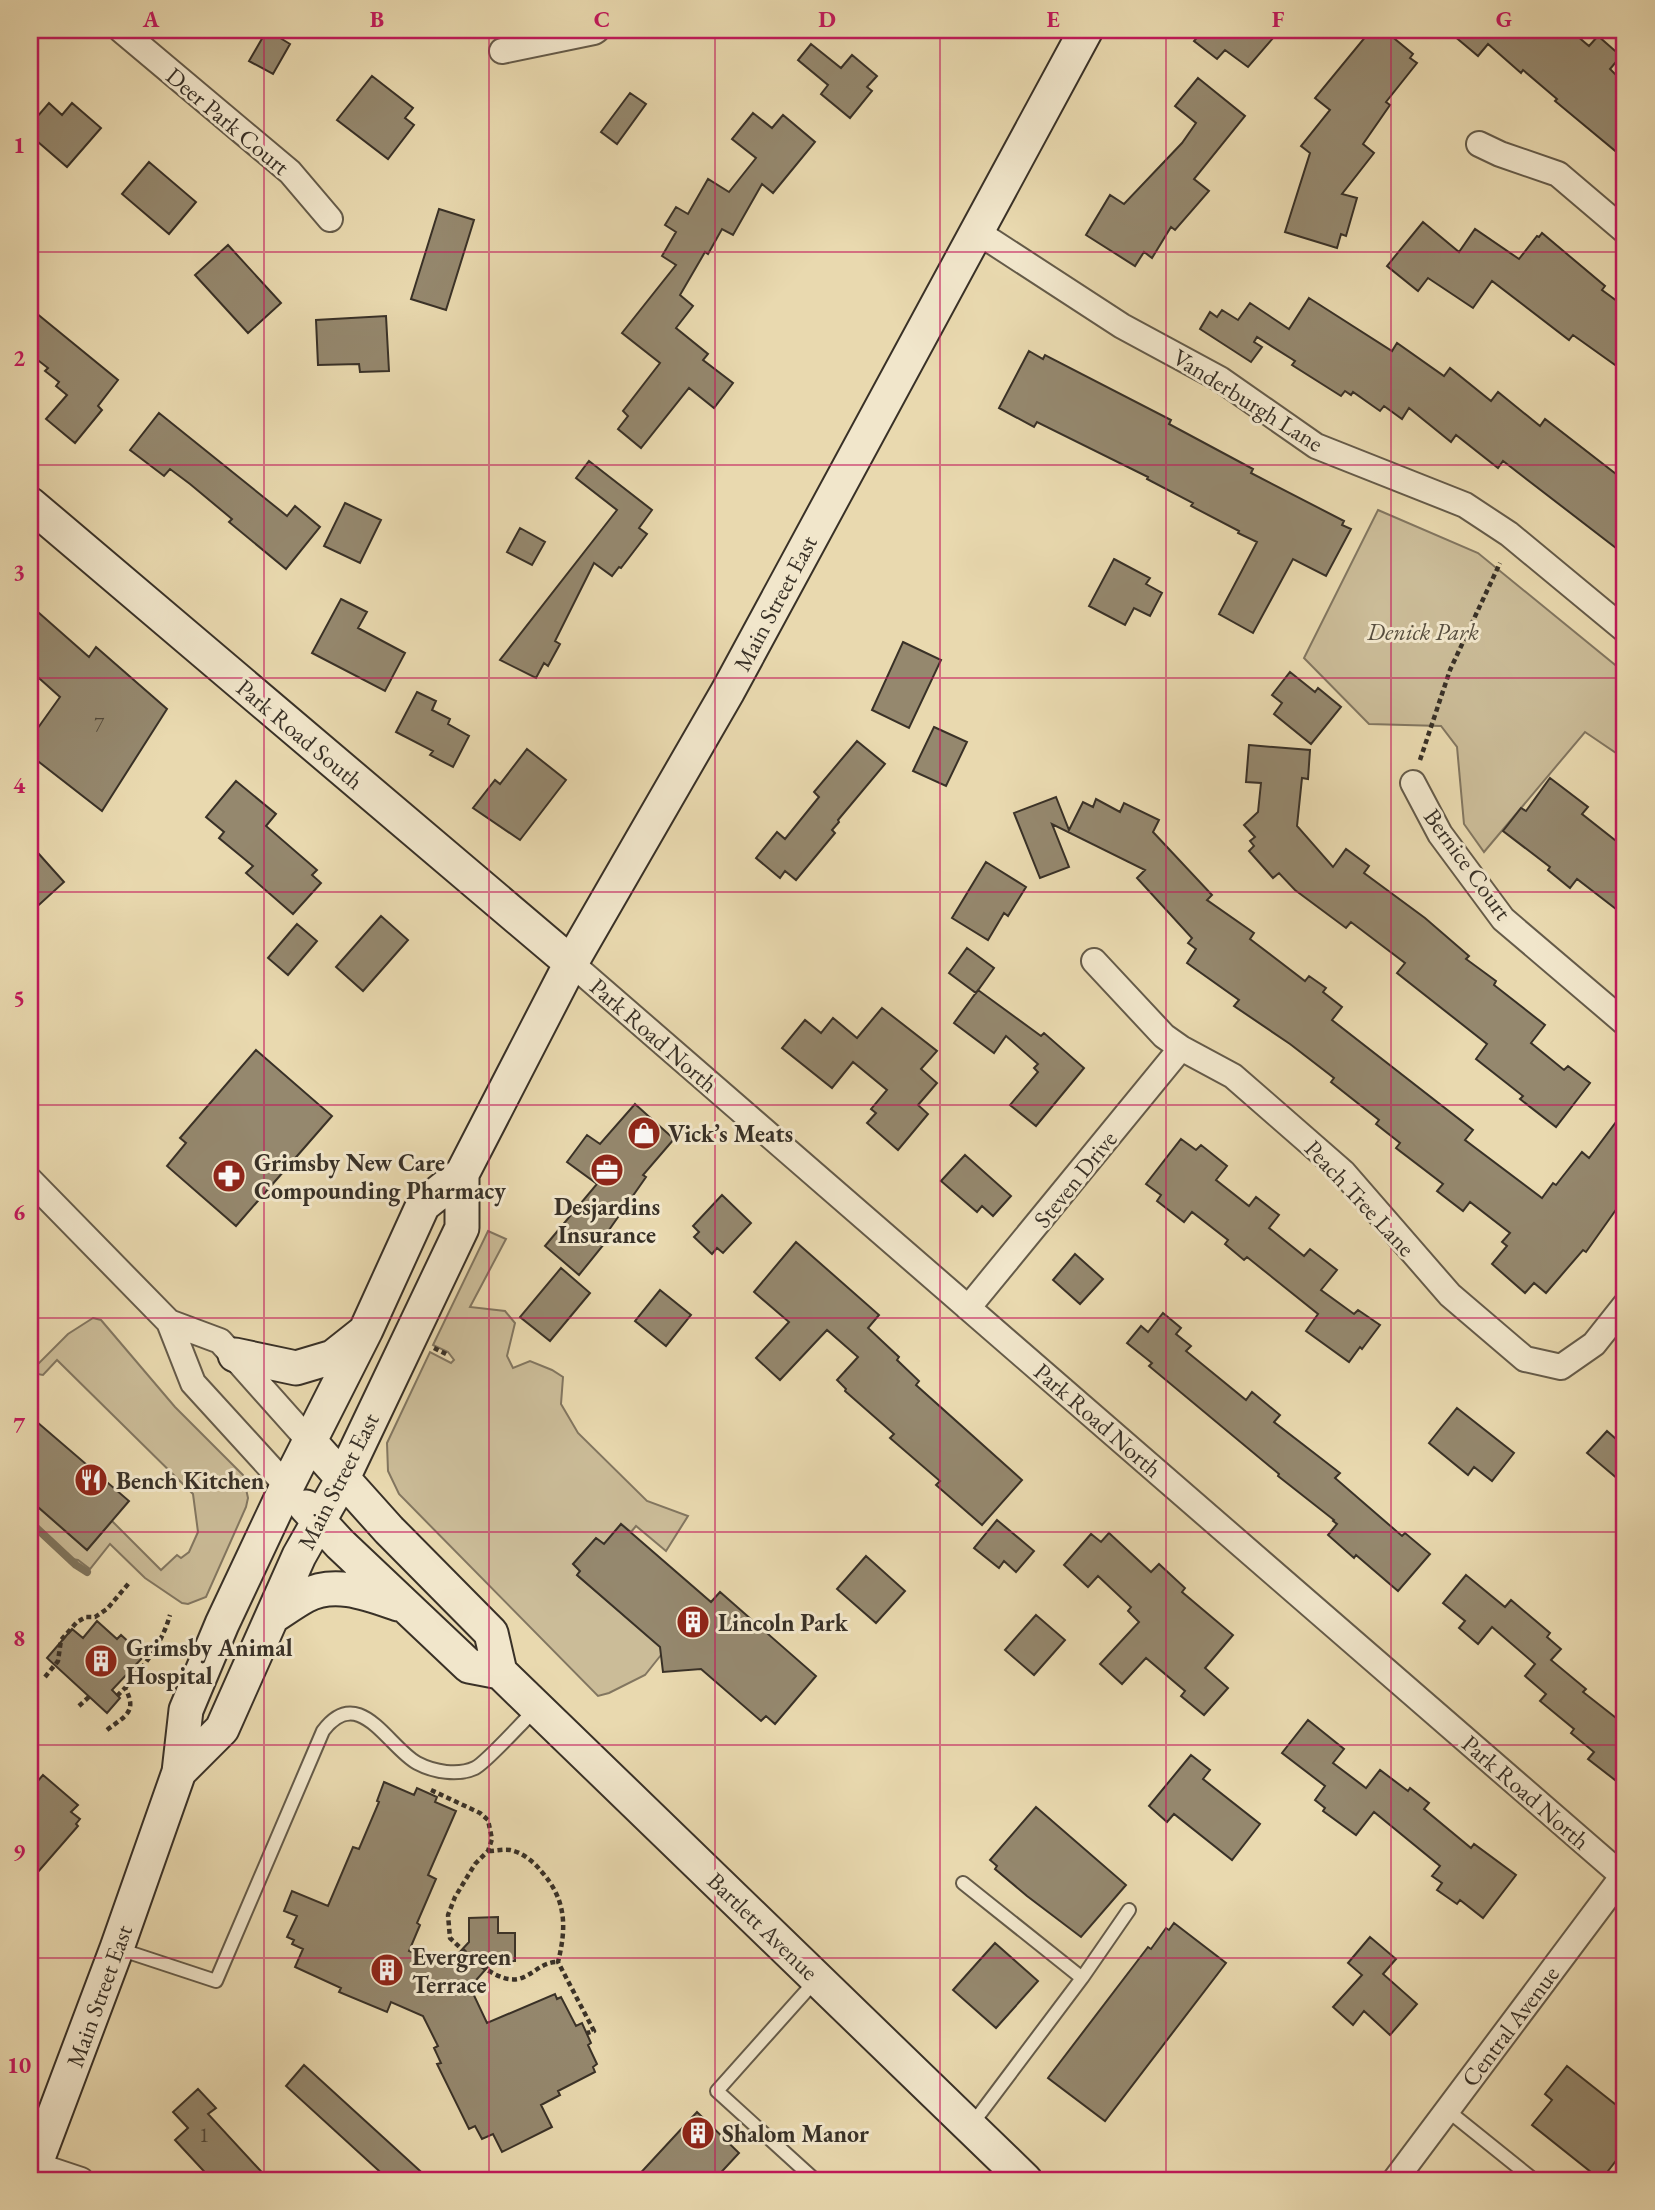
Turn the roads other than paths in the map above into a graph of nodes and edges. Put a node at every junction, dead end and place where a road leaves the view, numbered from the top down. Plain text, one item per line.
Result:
1 (597, 30) edge
2 (1086, 30) edge
3 (132, 34) edge
4 (502, 51) dead end
5 (1479, 144) dead end
6 (330, 219) dead end
7 (1625, 230) edge
8 (976, 231) junction
9 (30, 504) edge
10 (1625, 630) edge
11 (1413, 783) road end
12 (1094, 961) dead end
13 (571, 963) junction
14 (1625, 1023) edge
15 (1181, 1048) junction
16 (462, 1174) junction
17 (30, 1180) edge
18 (1625, 1305) edge
19 (968, 1308) junction
20 (169, 1322) junction
21 (366, 1330) junction
22 (235, 1355) junction
23 (311, 1443) junction
24 (342, 1480) junction
25 (287, 1486) junction
26 (320, 1522) junction
27 (404, 1606) junction
28 (272, 1617) junction
29 (500, 1672) junction
30 (537, 1708) junction
31 (179, 1772) junction
32 (1625, 1875) edge
33 (963, 1883) dead end
34 (1129, 1910) dead end
35 (117, 1948) junction
36 (1082, 1978) junction
37 (817, 1979) junction
38 (1447, 2110) junction
39 (970, 2127) junction
40 (32, 2169) edge
41 (81, 2180) edge
42 (816, 2180) edge
43 (1025, 2180) edge
44 (1395, 2180) edge
45 (1534, 2180) edge

1 - 4 street
2 - 8 main road, Main Street East
3 - 6 street, Deer Park Court
5 - 7 street
8 - 10 street, Vanderburgh Lane
8 - 13 main road, Main Street East
9 - 13 main road, Park Road South
11 - 14 street, Bernice Court
12 - 15 street, Peach Tree Lane
13 - 16 main road, Main Street East
13 - 19 street, Park Road North
15 - 18 street, Peach Tree Lane
15 - 19 street, Steven Drive
16 - 21 main road, Main Street East
16 - 24 main road, Main Street East
17 - 20 street
19 - 32 street, Park Road North
20 - 22 street
20 - 25 street
21 - 22 main road
21 - 23 main road, Main Street East
22 - 23 street
23 - 24 main road
23 - 25 main road, Main Street East
24 - 26 main road, Main Street East
24 - 29 main road
25 - 26 main road
25 - 31 main road, Main Street East
26 - 27 main road
26 - 28 main road, Main Street East
27 - 28 main road
27 - 29 main road
28 - 31 main road, Main Street East
29 - 30 main road, Bartlett Avenue
30 - 35 lane
30 - 37 main road, Bartlett Avenue
31 - 35 main road, Main Street East
32 - 38 street, Central Avenue
33 - 36 lane
34 - 36 lane
35 - 40 main road, Main Street East
36 - 39 lane
37 - 39 main road, Bartlett Avenue
37 - 42 lane
38 - 44 street, Central Avenue
38 - 45 lane
39 - 43 main road, Bartlett Avenue
40 - 41 street

